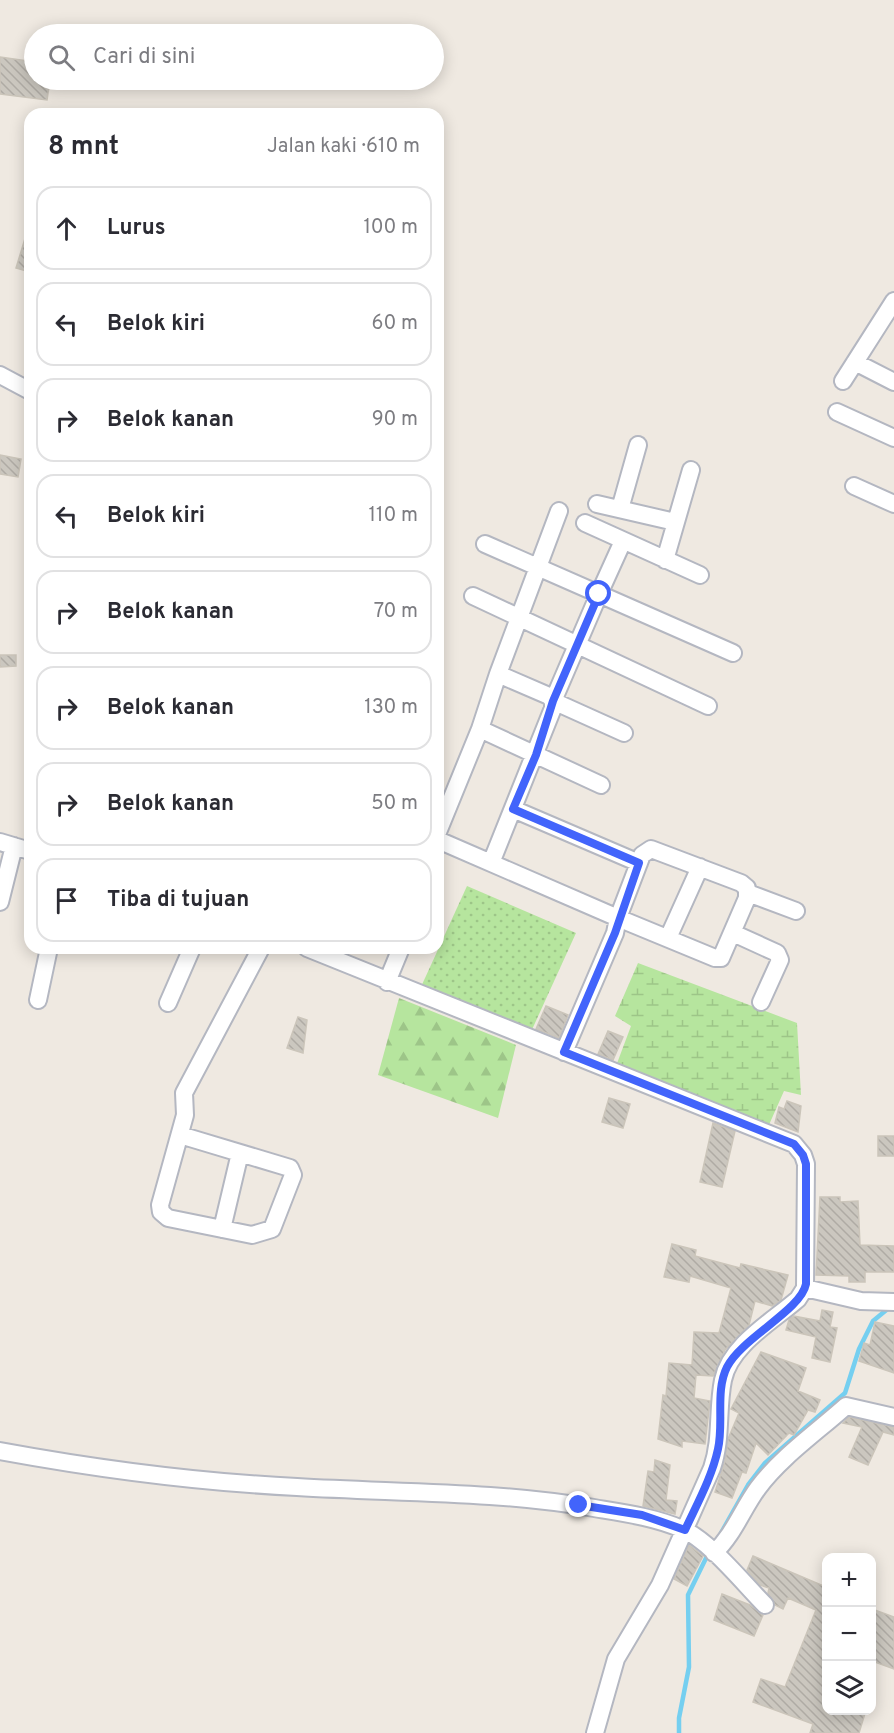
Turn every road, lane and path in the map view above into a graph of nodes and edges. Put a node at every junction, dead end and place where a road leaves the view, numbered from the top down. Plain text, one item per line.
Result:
1 (894, 301) edge
2 (855, 362) junction
3 (0, 375) edge
4 (893, 380) edge
5 (843, 381) dead end
6 (24, 388) edge
7 (837, 412) dead end
8 (894, 438) edge
9 (638, 445) dead end
10 (691, 470) dead end
11 (854, 486) dead end
12 (597, 504) dead end
13 (894, 504) edge
14 (620, 509) junction
15 (559, 511) dead end
16 (675, 522) junction
17 (585, 523) dead end
18 (623, 542) junction
19 (485, 544) dead end
20 (665, 560) junction
21 (538, 568) junction
22 (700, 575) dead end
23 (599, 594) junction
24 (473, 596) dead end
25 (518, 619) junction
26 (576, 646) junction
27 (733, 653) dead end
28 (498, 674) junction
29 (553, 701) junction
30 (708, 706) dead end
31 (480, 729) junction
32 (624, 733) dead end
33 (536, 755) junction
34 (601, 785) dead end
35 (513, 809) junction
36 (444, 832) edge
37 (444, 845) edge
38 (15, 847) edge
39 (491, 863) junction
40 (639, 863) junction
41 (700, 867) junction
42 (748, 893) junction
43 (0, 902) edge
44 (796, 911) dead end
45 (618, 918) junction
46 (733, 933) junction
47 (668, 939) junction
48 (48, 954) edge
49 (189, 954) edge
50 (258, 954) edge
51 (321, 954) edge
52 (399, 954) edge
53 (387, 982) junction
54 (38, 1000) dead end
55 (761, 1002) dead end
56 (168, 1003) dead end
57 (564, 1052) junction
58 (180, 1135) junction
59 (240, 1153) junction
60 (222, 1229) junction
61 (805, 1288) junction
62 (894, 1302) edge
63 (894, 1417) edge
64 (0, 1451) edge
65 (701, 1541) junction
66 (765, 1605) dead end
67 (595, 1733) edge

1 - 2 street
2 - 4 street
2 - 5 street
3 - 6 street
7 - 8 street
9 - 14 street
10 - 16 street
11 - 13 street
12 - 14 street
14 - 16 street
15 - 21 street
16 - 20 street
17 - 18 street
18 - 20 street
18 - 23 street
19 - 21 street
20 - 22 street
21 - 23 street
21 - 25 street
23 - 26 street
23 - 27 street
24 - 25 street
25 - 26 street
25 - 28 street
26 - 29 street
26 - 30 street
28 - 29 street
28 - 31 street
29 - 32 street
29 - 33 street
31 - 33 street
31 - 36 street
33 - 34 street
33 - 35 street
35 - 39 street
35 - 40 street
37 - 39 street
38 - 43 street
39 - 45 street
40 - 41 street
40 - 45 street
41 - 42 street
41 - 47 street
42 - 44 street
42 - 46 street
45 - 47 street
45 - 57 street
46 - 47 street
46 - 55 street
48 - 54 street
49 - 56 street
50 - 58 street
51 - 53 street
52 - 53 street
53 - 57 street
57 - 61 street
58 - 59 street
58 - 60 street
59 - 60 street
59 - 60 street
61 - 62 street
61 - 65 street
63 - 65 street
64 - 65 street
65 - 66 street
65 - 67 street

